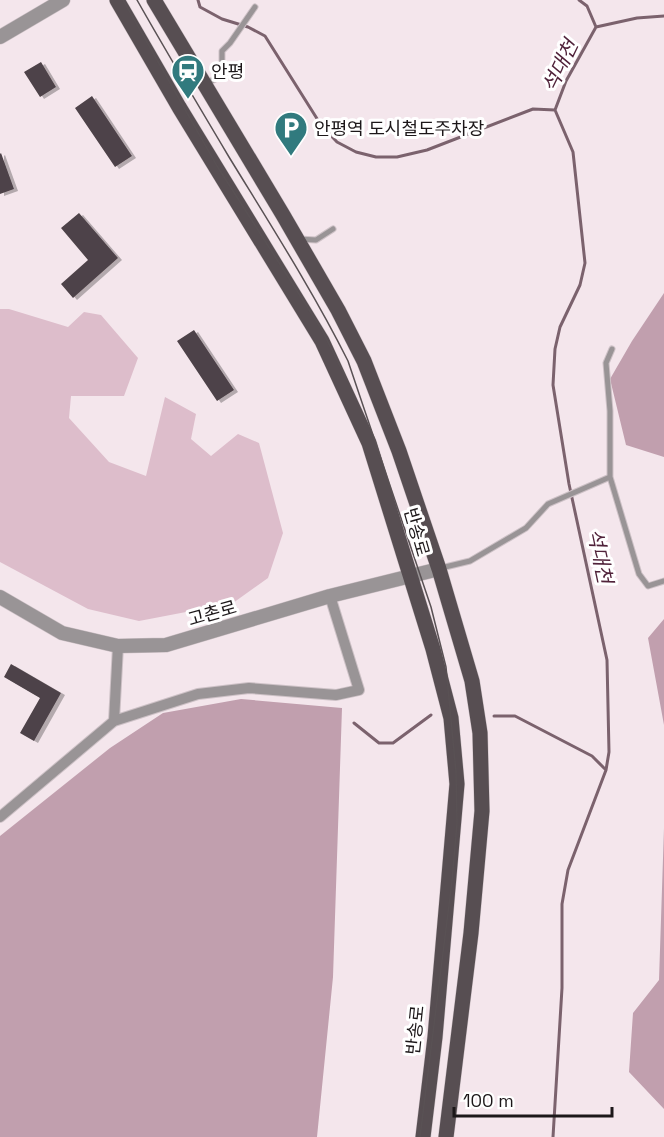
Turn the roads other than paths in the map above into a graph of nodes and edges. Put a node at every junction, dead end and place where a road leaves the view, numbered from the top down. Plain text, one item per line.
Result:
1 (63, 0) edge
2 (117, 0) edge
3 (154, 0) edge
4 (255, 7) dead end
5 (0, 37) edge
6 (205, 84) junction
7 (333, 229) dead end
8 (297, 239) junction
9 (316, 240) junction
10 (310, 262) junction
11 (612, 349) dead end
12 (610, 477) junction
13 (439, 569) junction
14 (410, 575) junction
15 (664, 581) edge
16 (330, 596) junction
17 (0, 597) edge
18 (118, 646) junction
19 (114, 721) junction
20 (0, 817) edge
21 (423, 1137) edge
22 (446, 1137) edge

1 - 5 street
2 - 14 main road, 반송로
3 - 6 main road, 반송로
4 - 6 lane
6 - 8 main road, 반송로
7 - 9 lane
8 - 9 lane
8 - 10 main road, 반송로
9 - 10 lane
10 - 13 main road, 반송로
11 - 12 lane
12 - 13 lane
12 - 15 lane
13 - 14 street, 고촌로
13 - 22 main road, 반송로
14 - 16 street, 고촌로
14 - 21 main road, 반송로
16 - 18 street, 고촌로
16 - 19 street
17 - 18 street, 고촌로
18 - 19 street
19 - 20 street

